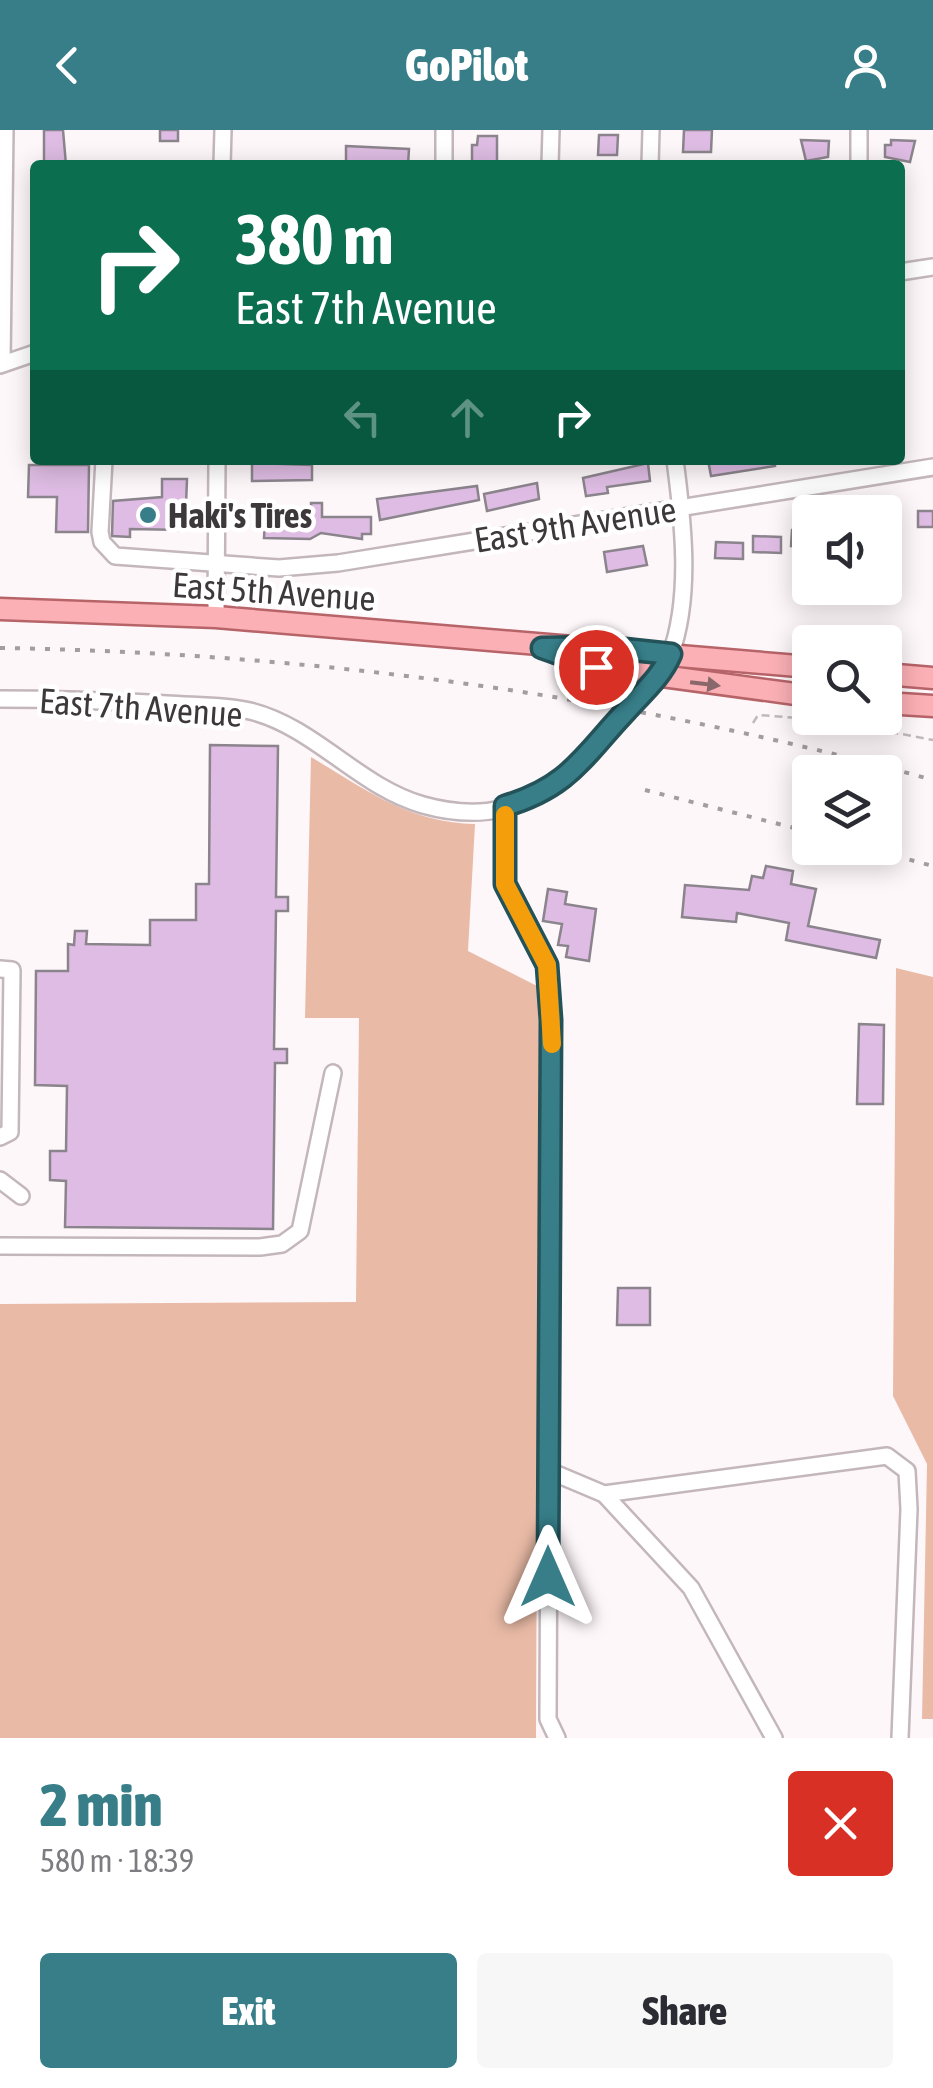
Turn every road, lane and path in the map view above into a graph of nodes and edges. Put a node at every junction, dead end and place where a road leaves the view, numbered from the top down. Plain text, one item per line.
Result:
1 (5, 130) edge
2 (223, 130) edge
3 (444, 130) edge
4 (551, 130) edge
5 (651, 130) edge
6 (860, 130) edge
7 (222, 160) edge
8 (444, 160) edge
9 (550, 160) edge
10 (650, 160) edge
11 (859, 160) edge
12 (933, 266) edge
13 (905, 271) edge
14 (30, 355) edge
15 (1, 364) edge
16 (104, 465) edge
17 (217, 465) edge
18 (675, 465) edge
19 (933, 466) edge
20 (679, 508) junction
21 (216, 565) junction
22 (0, 609) edge
23 (216, 618) junction
24 (542, 648) junction
25 (671, 654) junction
26 (792, 665) edge
27 (902, 675) edge
28 (659, 678) junction
29 (933, 678) edge
30 (792, 694) edge
31 (0, 699) edge
32 (902, 703) edge
33 (933, 706) edge
34 (753, 723) dead end
35 (933, 740) edge
36 (505, 806) junction
37 (0, 970) edge
38 (333, 1073) dead end
39 (0, 1137) edge
40 (0, 1180) edge
41 (21, 1196) dead end
42 (0, 1246) edge
43 (547, 1470) junction
44 (604, 1494) junction
45 (557, 1738) edge
46 (774, 1738) edge
47 (900, 1738) edge

1 - 15 street
2 - 7 street
3 - 8 street
4 - 9 street
5 - 10 street
6 - 11 street
12 - 13 street
14 - 15 street
16 - 21 street, East 9th Avenue
17 - 21 street
18 - 20 street, East 7th Avenue
19 - 20 street, East 9th Avenue
20 - 21 street, East 9th Avenue
20 - 25 street, East 7th Avenue
21 - 23 street
22 - 23 main road, East 5th Avenue
23 - 24 main road, East 5th Avenue
24 - 25 main road, East 5th Avenue
24 - 28 main road, East 5th Avenue
25 - 26 main road, East 5th Avenue
25 - 28 street, East 7th Avenue
27 - 29 main road
28 -> 30 main road, East 5th Avenue
28 - 36 street, East 7th Avenue
31 - 36 street, East 7th Avenue
32 - 33 main road
34 - 35 path
36 - 43 street
37 - 39 street
38 - 42 street
40 - 41 street
43 - 44 street
43 - 45 street
44 - 46 street
44 - 47 street

